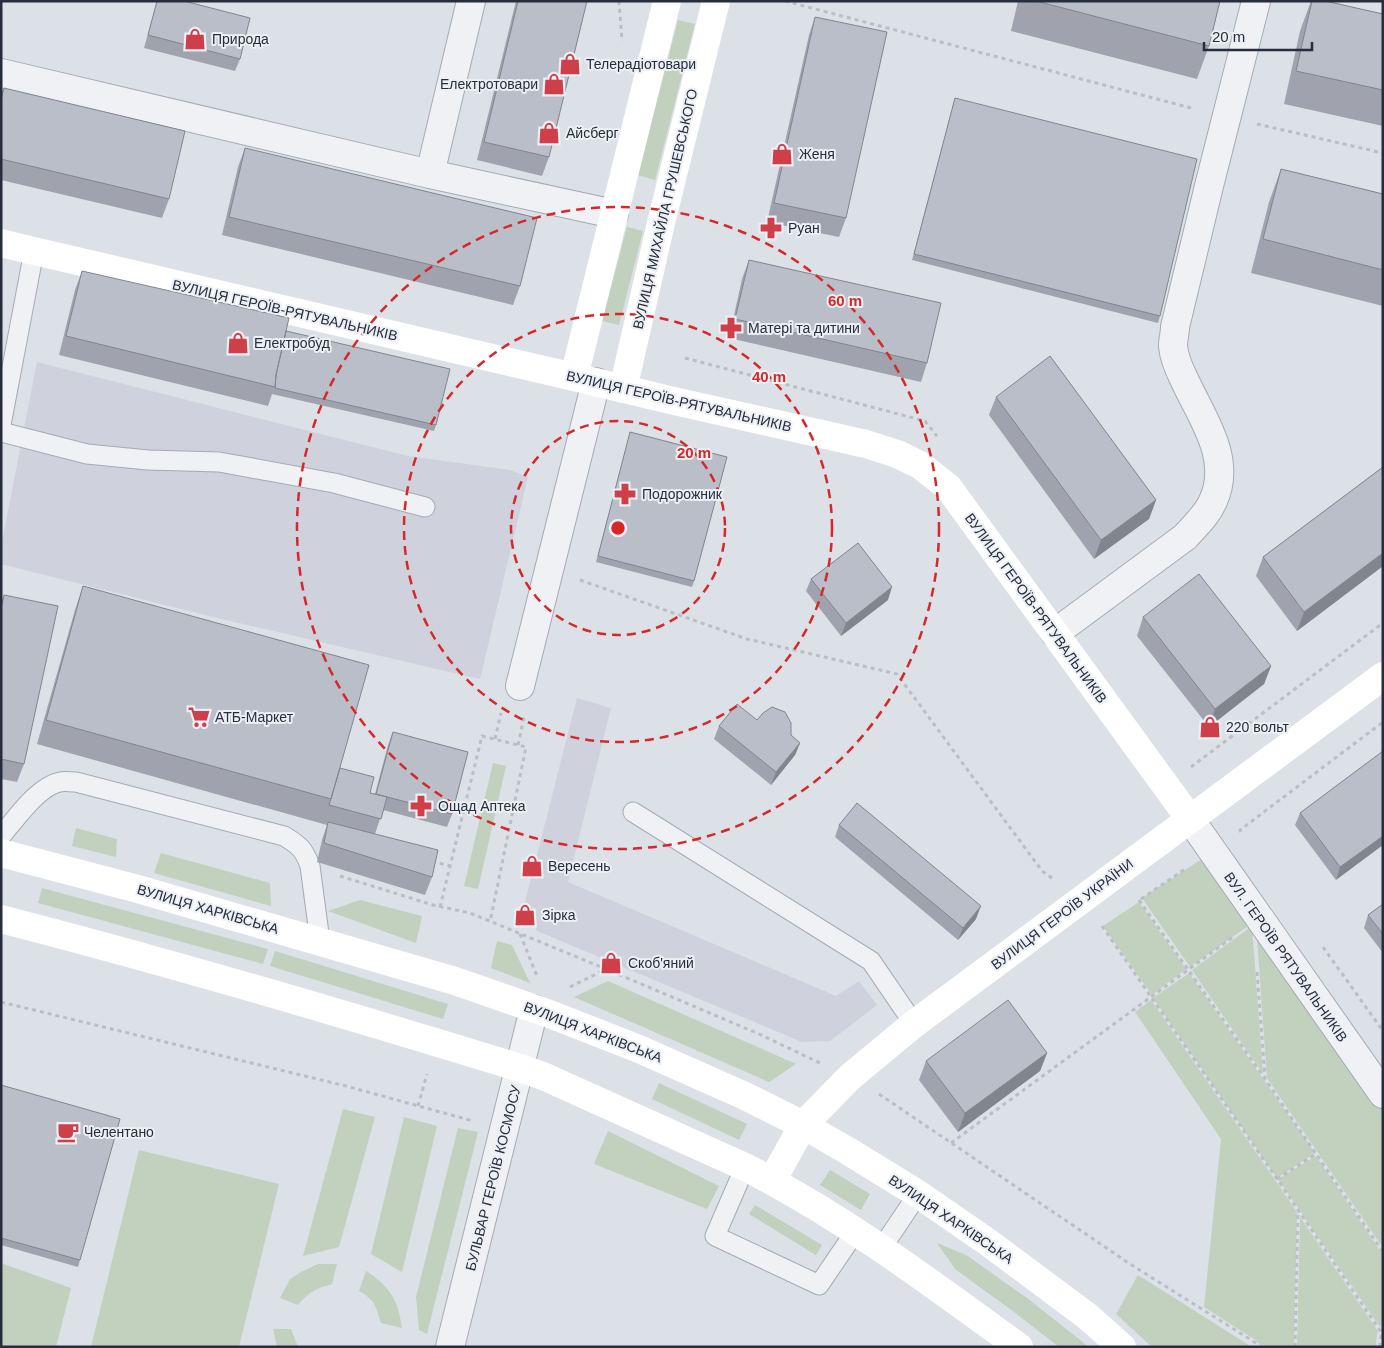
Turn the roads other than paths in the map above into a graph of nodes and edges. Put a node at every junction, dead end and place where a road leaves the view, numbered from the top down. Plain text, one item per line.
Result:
1 (471, 1) edge
2 (667, 1) edge
3 (716, 1) edge
4 (1256, 1) edge
5 (1, 73) edge
6 (430, 174) junction
7 (614, 214) junction
8 (1, 243) edge
9 (34, 251) junction
10 (585, 379) junction
11 (623, 388) junction
12 (1, 426) edge
13 (1, 432) edge
14 (425, 507) dead end
15 (1055, 633) junction
16 (1383, 676) edge
17 (520, 686) dead end
18 (633, 812) dead end
19 (1190, 819) junction
20 (1, 836) edge
21 (1, 853) edge
22 (1, 919) edge
23 (320, 941) junction
24 (534, 1009) junction
25 (914, 1024) junction
26 (520, 1068) junction
27 (1383, 1094) edge
28 (803, 1125) junction
29 (745, 1167) junction
30 (772, 1181) junction
31 (918, 1194) junction
32 (855, 1232) junction
33 (881, 1249) junction
34 (450, 1347) edge
35 (1019, 1347) edge
36 (1122, 1347) edge

1 - 6 street
2 - 7 street
3 - 11 street, ВУЛИЦЯ МИХАЙЛА ГРУШЕВСЬКОГО
4 - 15 street
5 - 6 street
6 - 7 street
7 - 10 street
8 - 9 street, ВУЛИЦЯ ГЕРОЇВ-РЯТУВАЛЬНИКІВ
9 - 10 street, ВУЛИЦЯ ГЕРОЇВ-РЯТУВАЛЬНИКІВ
9 - 12 lane
10 - 11 street, ВУЛИЦЯ ГЕРОЇВ-РЯТУВАЛЬНИКІВ
10 - 17 street
11 - 15 street, ВУЛИЦЯ ГЕРОЇВ-РЯТУВАЛЬНИКІВ
13 - 14 lane
15 - 19 street, ВУЛИЦЯ ГЕРОЇВ-РЯТУВАЛЬНИКІВ
16 - 19 street, ВУЛИЦЯ ГЕРОЇВ УКРАЇНИ
18 - 25 lane
19 - 25 street, ВУЛИЦЯ ГЕРОЇВ УКРАЇНИ
19 - 27 street, ВУЛ. ГЕРОЇВ РЯТУВАЛЬНИКІВ
20 - 23 lane
21 - 23 street, ВУЛИЦЯ ХАРКІВСЬКА
22 - 26 street
23 - 24 street, ВУЛИЦЯ ХАРКІВСЬКА
24 - 26 street, БУЛЬВАР ГЕРОЇВ КОСМОСУ
24 - 28 street, ВУЛИЦЯ ХАРКІВСЬКА
25 - 28 street, ВУЛИЦЯ ГЕРОЇВ УКРАЇНИ
26 - 29 street
26 - 34 street, БУЛЬВАР ГЕРОЇВ КОСМОСУ
28 - 30 street, ВУЛИЦЯ ГЕРОЇВ УКРАЇНИ
28 - 31 street, ВУЛИЦЯ ХАРКІВСЬКА
29 - 30 street
29 - 32 lane
30 - 32 street
31 - 33 lane
31 - 36 street, ВУЛИЦЯ ХАРКІВСЬКА
32 - 33 street
33 - 35 street

